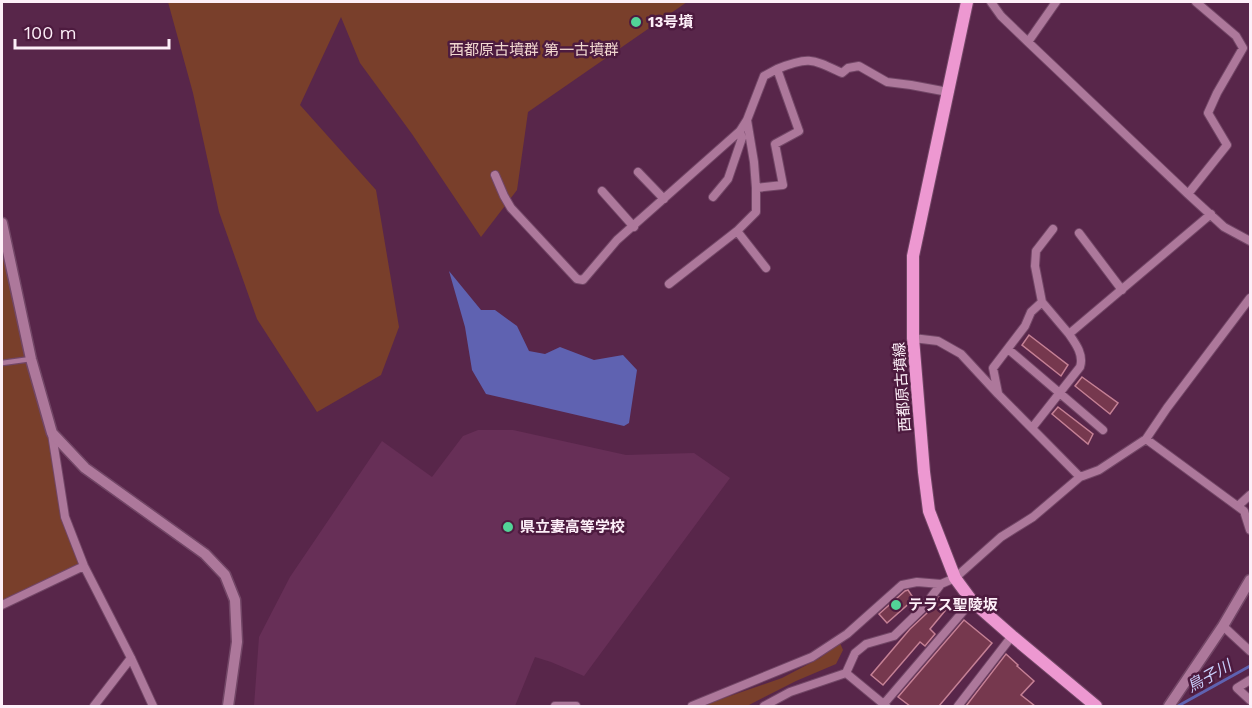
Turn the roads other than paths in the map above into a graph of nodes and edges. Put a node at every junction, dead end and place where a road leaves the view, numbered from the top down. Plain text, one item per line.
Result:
1 (967, 2) edge
2 (992, 2) edge
3 (1056, 2) edge
4 (1196, 2) edge
5 (1028, 42) junction
6 (777, 69) junction
7 (948, 92) junction
8 (747, 120) junction
9 (741, 131) junction
10 (638, 172) dead end
11 (495, 175) dead end
12 (756, 188) junction
13 (602, 191) dead end
14 (1188, 194) junction
15 (712, 197) dead end
16 (664, 199) junction
17 (1211, 214) junction
18 (2, 224) edge
19 (634, 226) junction
20 (1053, 229) dead end
21 (737, 231) junction
22 (1079, 233) dead end
23 (1251, 241) edge
24 (766, 268) dead end
25 (669, 284) dead end
26 (1122, 290) junction
27 (1251, 298) edge
28 (1042, 302) junction
29 (1069, 334) junction
30 (913, 338) junction
31 (1008, 349) junction
32 (31, 359) junction
33 (2, 363) edge
34 (1059, 393) junction
35 (998, 394) junction
36 (1032, 428) junction
37 (1103, 430) dead end
38 (52, 433) junction
39 (1146, 439) junction
40 (1080, 477) junction
41 (1251, 495) edge
42 (1238, 507) junction
43 (1251, 530) edge
44 (84, 566) junction
45 (955, 578) junction
46 (1251, 580) edge
47 (941, 584) junction
48 (972, 601) junction
49 (2, 605) edge
50 (1224, 626) junction
51 (1012, 636) junction
52 (1251, 651) edge
53 (131, 658) junction
54 (846, 673) junction
55 (1251, 680) edge
56 (1251, 700) edge
57 (94, 706) edge
58 (153, 706) edge
59 (228, 706) edge
60 (555, 706) edge
61 (576, 706) edge
62 (692, 706) edge
63 (764, 706) edge
64 (884, 706) edge
65 (958, 706) edge
66 (1096, 706) edge
67 (1169, 706) edge

1 - 7 main road, 西都原古墳線
2 - 5 street
3 - 5 street
4 - 14 street
5 - 14 street
6 - 7 street
6 - 8 street
6 - 12 street
7 - 30 main road, 西都原古墳線
8 - 9 street
8 - 12 street
9 - 15 street
9 - 16 street
10 - 16 street
11 - 19 street
12 - 21 street
13 - 19 street
14 - 17 street
16 - 19 street
17 - 23 street
17 - 26 street
18 - 32 street
20 - 28 street
21 - 24 street
21 - 25 street
22 - 26 street
26 - 29 street
27 - 39 street
28 - 29 street
28 - 31 street
29 - 34 street
30 - 35 street
30 - 45 main road, 西都原古墳線
31 - 34 street
31 - 35 street
32 - 33 lane
32 - 38 street
34 - 36 street
34 - 37 street
35 - 36 street
36 - 40 street
38 - 44 street
38 - 59 street
39 - 40 street
39 - 42 street
40 - 45 street
41 - 42 street
42 - 43 street
44 - 49 street
44 - 53 street
45 - 47 street
45 - 48 main road, 西都原古墳線
46 - 50 street
47 - 54 street
47 - 62 street
48 - 51 main road, 西都原古墳線
48 - 64 street
50 - 52 street
50 - 67 street
51 - 65 street
51 - 66 main road, 西都原古墳線
53 - 57 street
53 - 58 street
54 - 63 street
54 - 64 street
55 - 56 street
60 - 61 street

